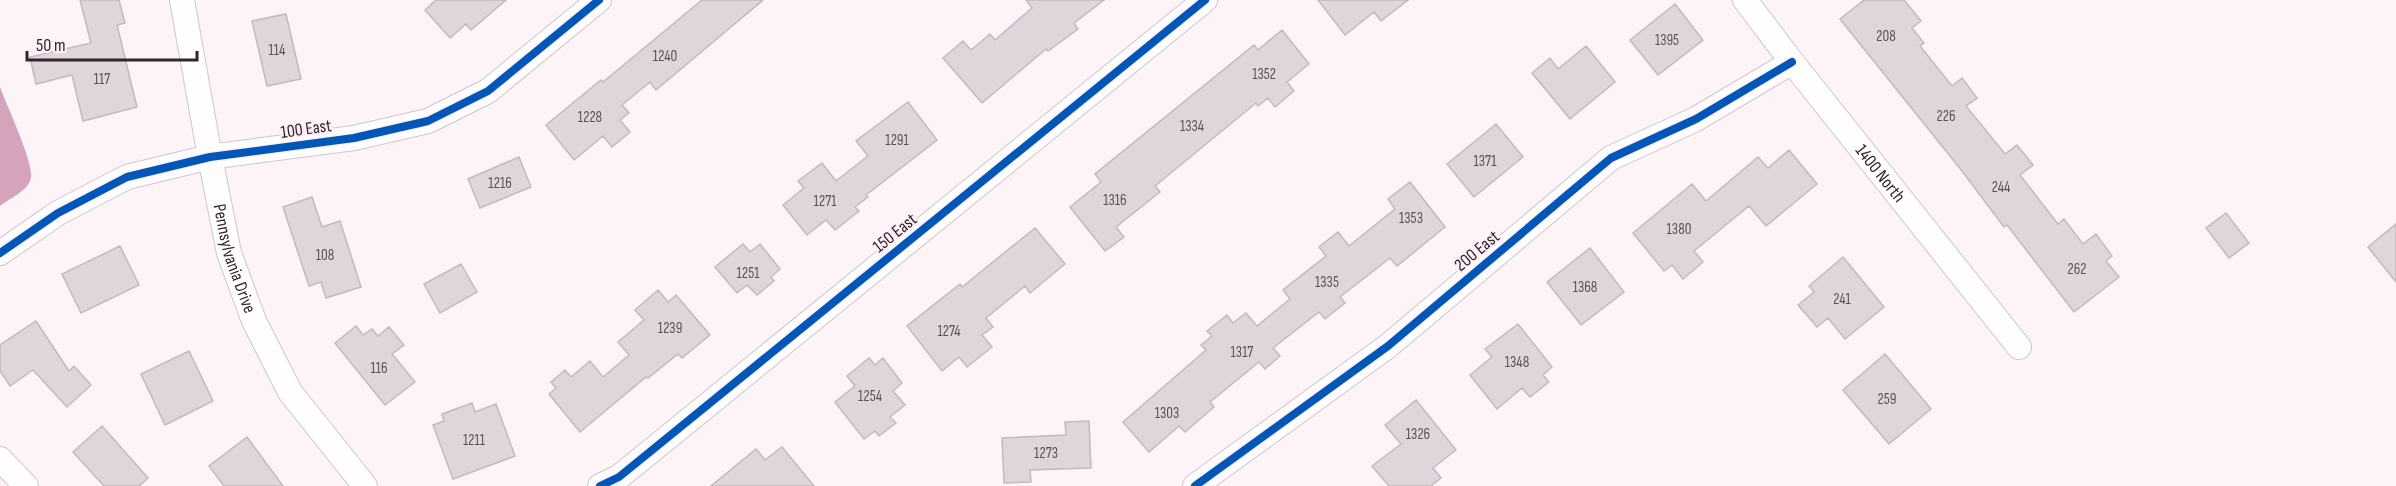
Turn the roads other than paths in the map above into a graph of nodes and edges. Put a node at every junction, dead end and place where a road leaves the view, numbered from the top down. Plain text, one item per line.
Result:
1 (182, 0) edge
2 (599, 0) edge
3 (1205, 0) edge
4 (1745, 0) edge
5 (1792, 62) junction
6 (210, 157) junction
7 (0, 253) edge
8 (2019, 347) dead end
9 (0, 459) edge
10 (615, 483) edge
11 (26, 486) edge
12 (364, 486) edge
13 (1195, 486) edge

1 - 6 street, Pennsylvania Drive
2 - 6 street, 100 East
3 - 10 street, 150 East
4 - 5 street, 1400 North
5 - 8 street, 1400 North
5 - 13 street, 200 East
6 - 7 street, 100 East
6 - 12 street, Pennsylvania Drive
9 - 11 street

